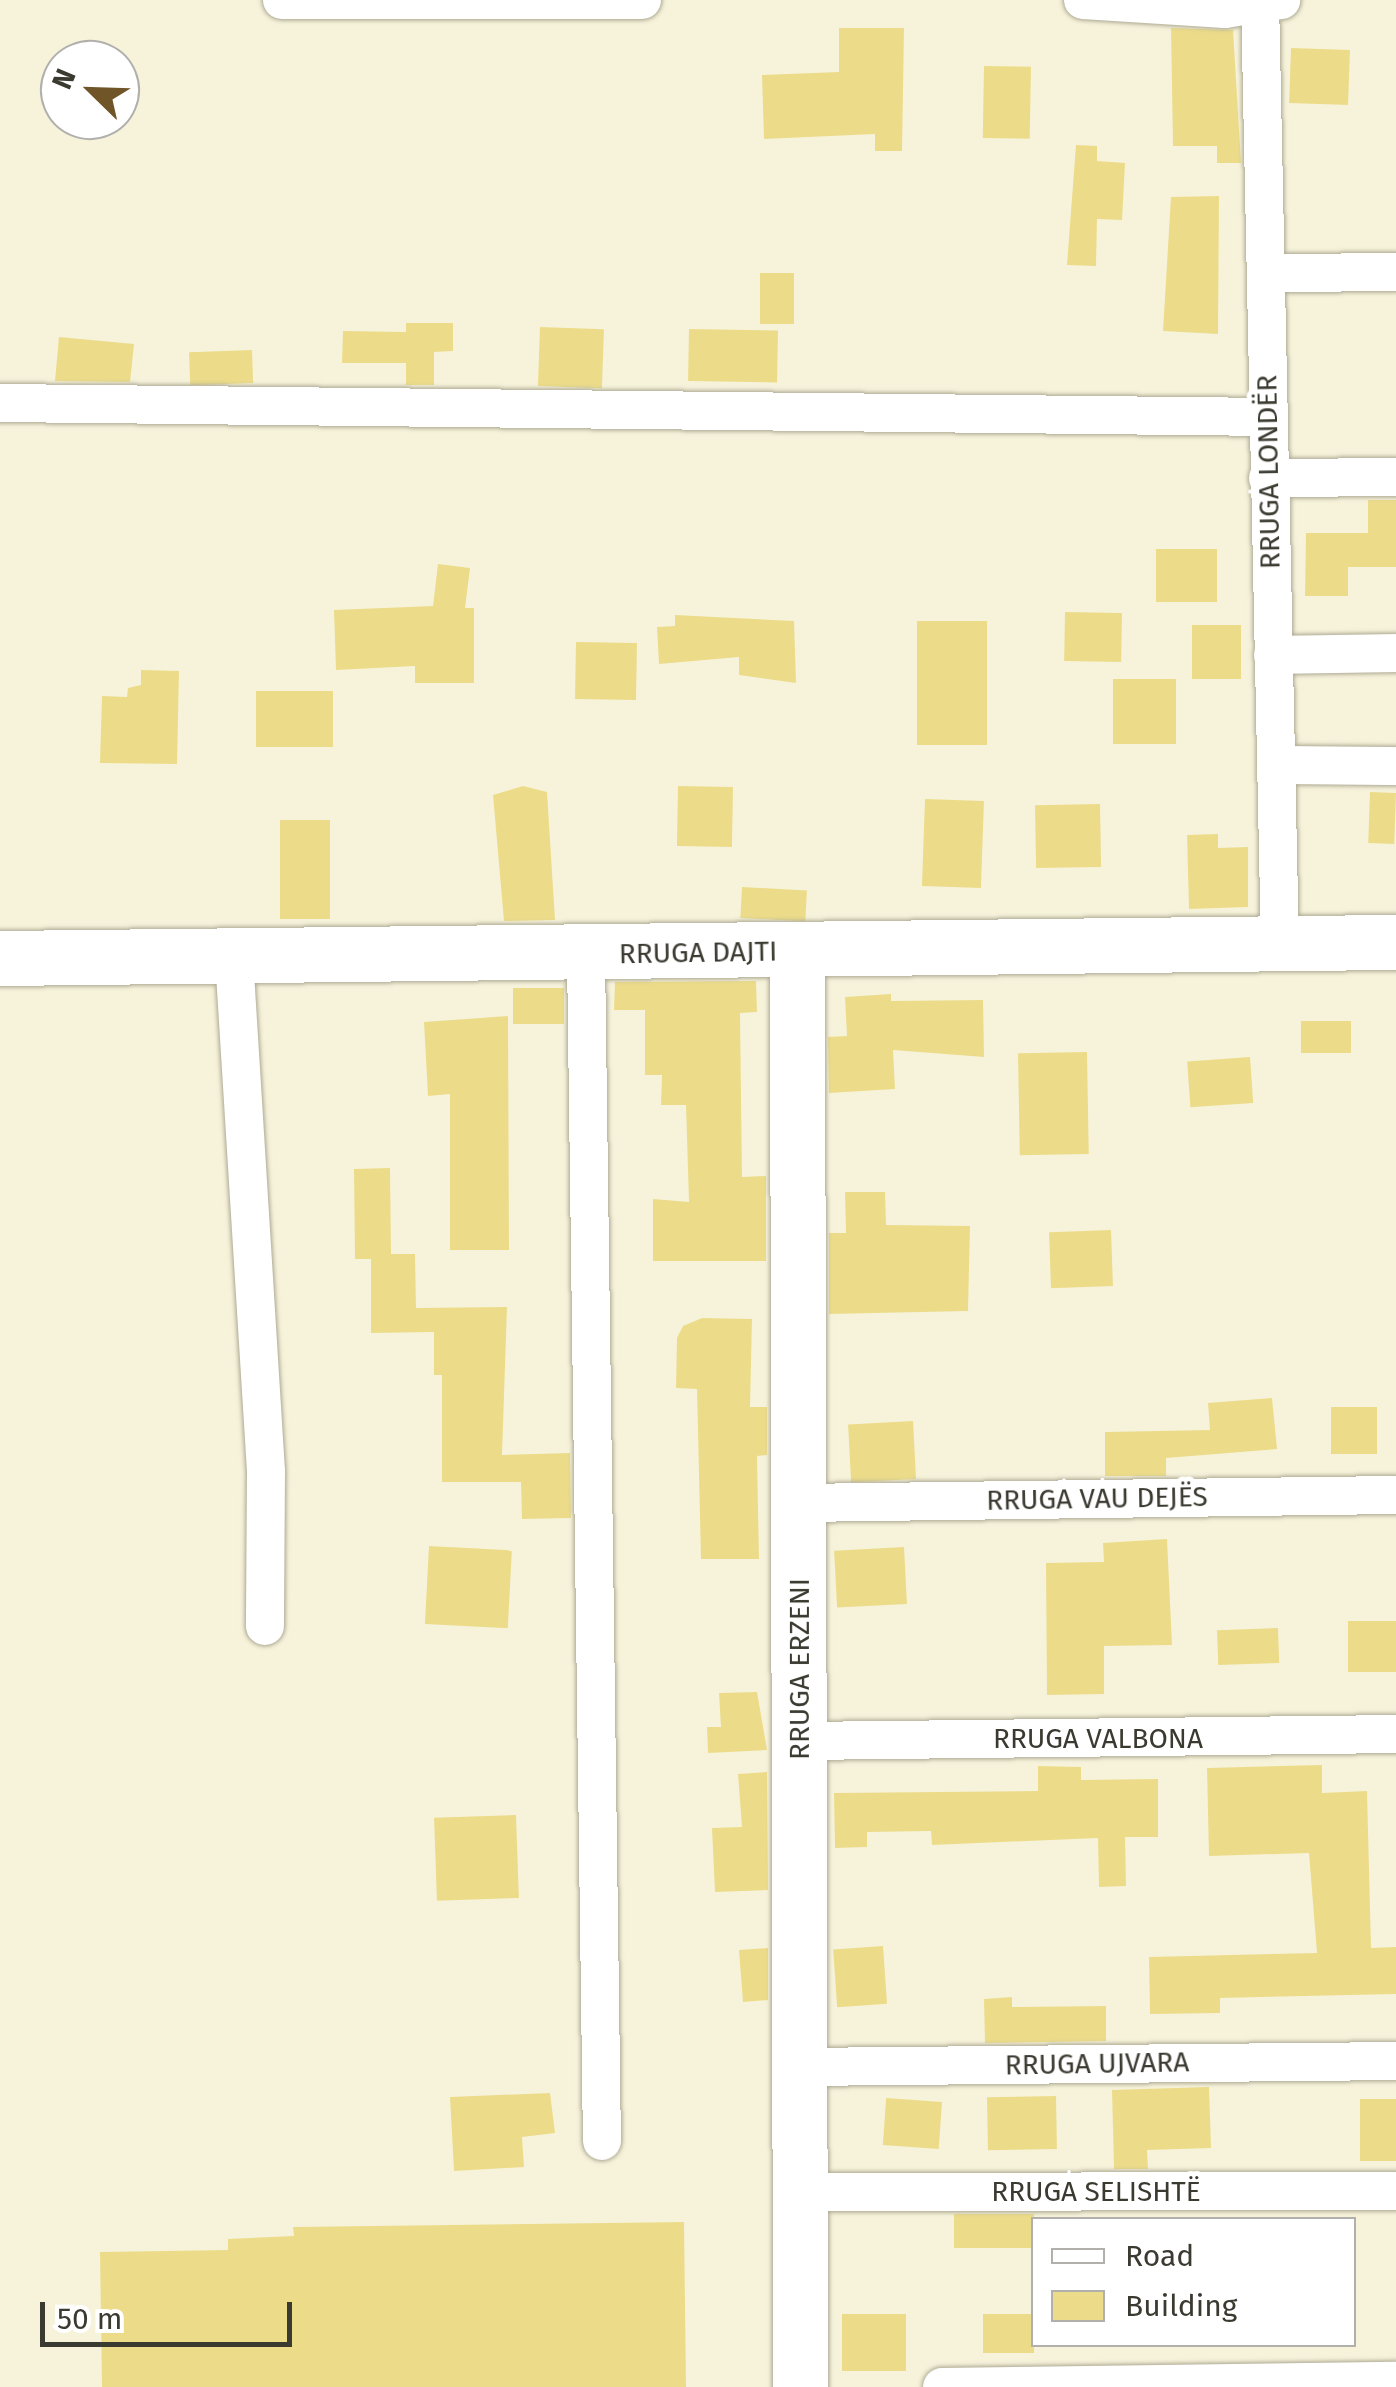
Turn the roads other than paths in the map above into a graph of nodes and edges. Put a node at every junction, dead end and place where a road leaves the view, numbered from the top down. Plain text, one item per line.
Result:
1 (282, 0) edge
2 (642, 0) edge
3 (1083, 0) edge
4 (1267, 3) edge
5 (1285, 272) dead end
6 (1396, 272) edge
7 (0, 403) edge
8 (1267, 417) junction
9 (1396, 477) edge
10 (1268, 478) junction
11 (1396, 653) edge
12 (1273, 655) junction
13 (1276, 765) junction
14 (1396, 766) edge
15 (1396, 942) edge
16 (1280, 944) junction
17 (797, 952) junction
18 (586, 954) junction
19 (234, 956) junction
20 (0, 958) edge
21 (1396, 1495) edge
22 (799, 1503) junction
23 (265, 1626) dead end
24 (1396, 1734) edge
25 (800, 1741) junction
26 (1396, 2061) edge
27 (798, 2068) junction
28 (602, 2141) dead end
29 (1396, 2191) edge
30 (795, 2192) junction
31 (1396, 2381) edge
32 (800, 2387) edge
33 (942, 2387) edge

1 - 2 street
3 - 4 street
4 - 8 street, RRUGA LONDËR
5 - 6 street
7 - 8 street
8 - 10 street, RRUGA LONDËR
9 - 10 street
10 - 12 street, RRUGA LONDËR
11 - 12 street
12 - 13 street, RRUGA LONDËR
13 - 14 street
13 - 16 street, RRUGA LONDËR
15 - 16 street, RRUGA DAJTI
16 - 17 street, RRUGA DAJTI
17 - 18 street, RRUGA DAJTI
17 - 22 street, RRUGA ERZENI
18 - 19 street, RRUGA DAJTI
18 - 28 street
19 - 20 street, RRUGA DAJTI
19 - 23 street
21 - 22 street, RRUGA VAU DEJËS
22 - 25 street, RRUGA ERZENI
24 - 25 street, RRUGA VALBONA
25 - 27 street, RRUGA ERZENI
26 - 27 street, RRUGA UJVARA
27 - 30 street, RRUGA ERZENI
29 - 30 street, RRUGA SELISHTË
30 - 32 street, RRUGA ERZENI
31 - 33 street

